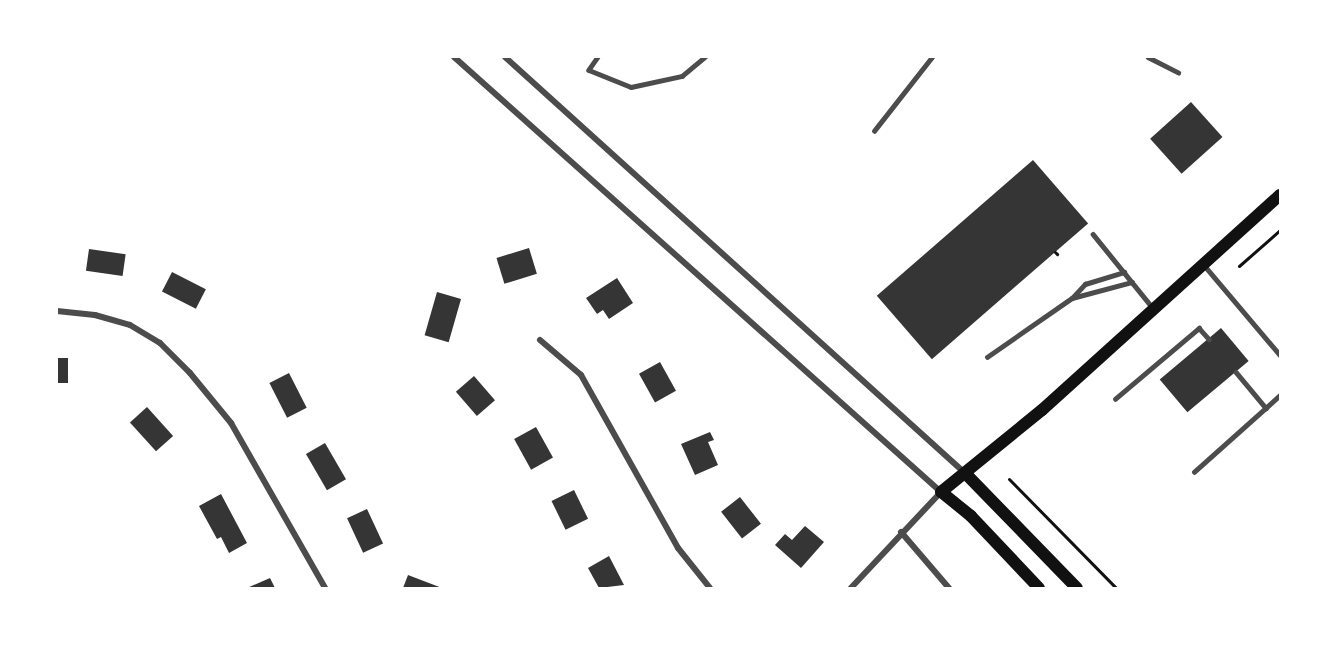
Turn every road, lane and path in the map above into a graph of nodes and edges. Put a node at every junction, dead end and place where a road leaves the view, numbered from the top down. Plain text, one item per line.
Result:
1 (454, 57) edge
2 (505, 57) edge
3 (598, 57) edge
4 (705, 57) edge
5 (932, 57) edge
6 (1148, 57) edge
7 (1178, 72) dead end
8 (874, 131) dead end
9 (1280, 195) edge
10 (1280, 230) edge
11 (1093, 234) dead end
12 (1203, 263) junction
13 (1239, 266) dead end
14 (1124, 272) junction
15 (1132, 282) junction
16 (1072, 298) junction
17 (1153, 308) junction
18 (57, 311) edge
19 (1209, 339) dead end
20 (540, 340) dead end
21 (1280, 356) edge
22 (987, 357) dead end
23 (1236, 372) dead end
24 (1280, 395) edge
25 (1115, 399) dead end
26 (1266, 408) junction
27 (1194, 472) dead end
28 (966, 474) junction
29 (1009, 479) dead end
30 (941, 492) junction
31 (901, 532) junction
32 (325, 588) edge
33 (710, 588) edge
34 (851, 588) edge
35 (949, 588) edge
36 (1039, 588) edge
37 (1077, 588) edge
38 (1116, 588) edge

1 - 30 street
2 - 28 street
3 - 4 lane
5 - 8 lane
6 - 7 lane
9 - 12 main road
10 - 13 path
11 - 14 lane
12 - 17 main road
12 - 21 lane
14 - 15 lane
14 - 16 lane
15 - 16 lane
15 - 17 lane
16 - 22 lane
17 - 28 main road
18 - 32 street
19 - 25 lane
20 - 33 street
23 - 26 lane
24 - 26 lane
26 - 27 lane
28 - 30 main road
28 - 37 main road
29 - 38 path
30 - 31 street
30 - 36 main road
31 - 34 street
31 - 35 street

